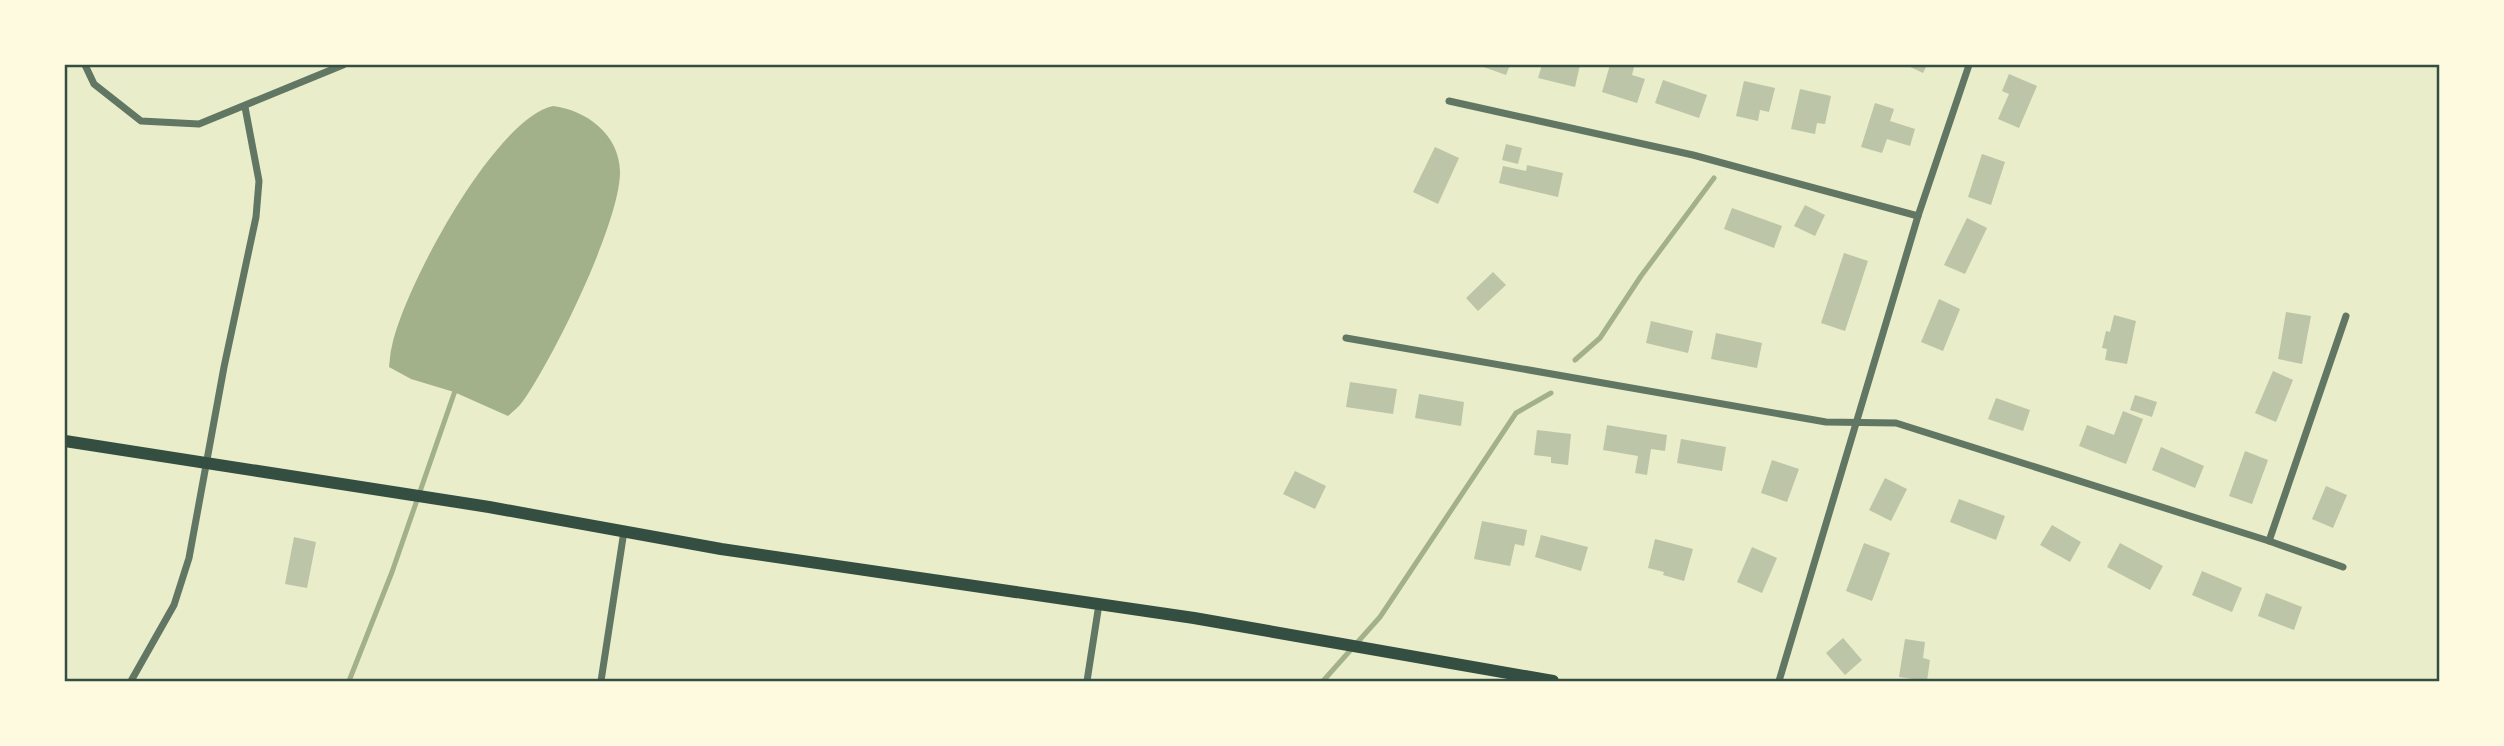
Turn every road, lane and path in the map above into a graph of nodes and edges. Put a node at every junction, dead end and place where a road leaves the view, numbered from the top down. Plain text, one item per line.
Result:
1 (85, 65) edge
2 (343, 65) edge
3 (1969, 65) edge
4 (1450, 101) dead end
5 (245, 107) junction
6 (1919, 216) junction
7 (2346, 316) dead end
8 (1346, 338) dead end
9 (1856, 422) junction
10 (65, 441) edge
11 (205, 463) junction
12 (624, 531) junction
13 (2269, 541) junction
14 (2343, 567) dead end
15 (1099, 604) junction
16 (131, 681) edge
17 (601, 681) edge
18 (1087, 681) edge
19 (1553, 681) edge
20 (1779, 681) edge

1 - 5 street
2 - 5 street
3 - 6 street
4 - 6 street
5 - 11 street
6 - 9 street
7 - 13 street
8 - 9 street
9 - 13 street
9 - 20 street
10 - 11 main road
11 - 12 main road
11 - 16 street
12 - 15 main road
12 - 17 street
13 - 14 street
15 - 18 street
15 - 19 main road

